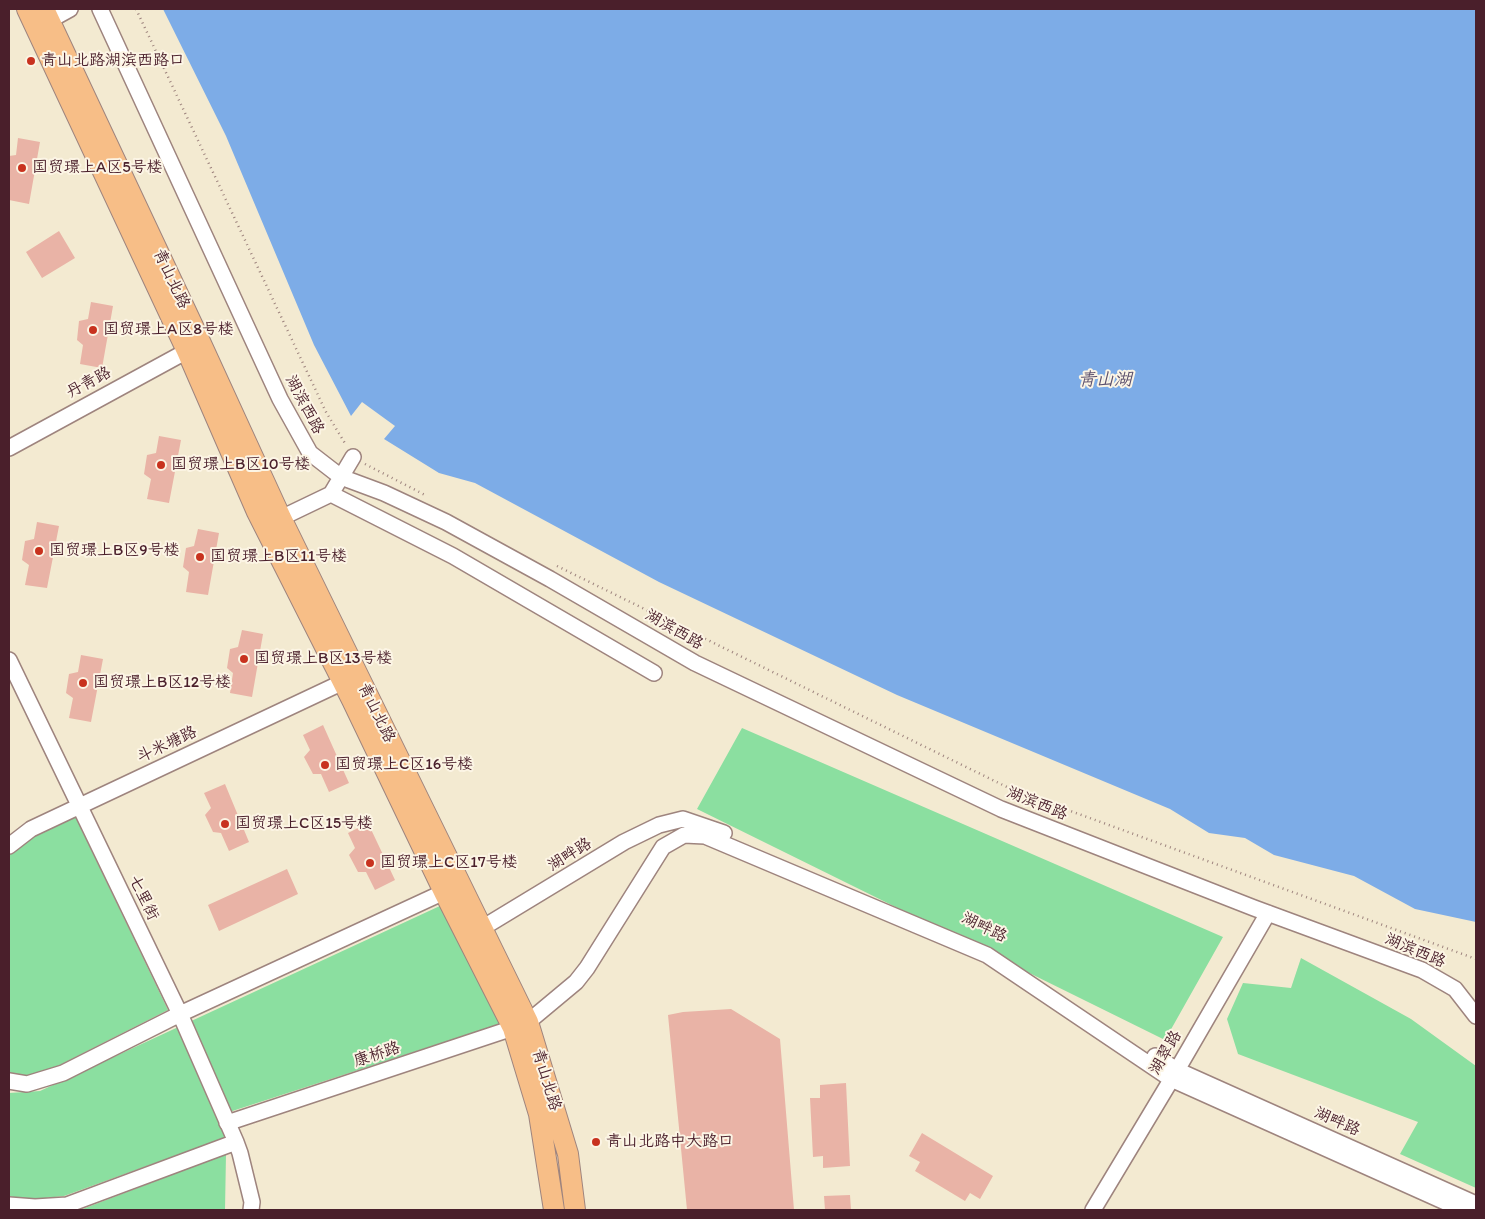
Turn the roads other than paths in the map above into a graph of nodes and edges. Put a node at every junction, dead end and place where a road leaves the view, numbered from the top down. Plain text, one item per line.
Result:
1 (27, 9) edge
2 (70, 9) edge
3 (100, 9) edge
4 (43, 19) edge
5 (187, 351) junction
6 (9, 448) edge
7 (353, 457) road end
8 (341, 477) junction
9 (331, 494) junction
10 (281, 518) junction
11 (9, 660) edge
12 (654, 673) dead end
13 (343, 682) junction
14 (79, 806) junction
15 (9, 846) edge
16 (444, 892) junction
17 (1268, 913) junction
18 (475, 932) junction
19 (180, 1014) junction
20 (1476, 1016) edge
21 (525, 1022) junction
22 (1174, 1074) junction
23 (9, 1081) edge
24 (228, 1123) junction
25 (238, 1148) junction
26 (1476, 1204) edge
27 (9, 1205) edge
28 (251, 1210) edge
29 (554, 1210) edge
30 (575, 1210) edge
31 (1093, 1210) edge
32 (1463, 1210) edge

1 - 4 main road, 青山北路
2 - 4 street
3 - 8 street, 湖滨西路
4 - 5 main road, 青山北路
4 - 10 main road, 青山北路
5 - 6 street, 丹青路
5 - 13 main road, 青山北路
7 - 8 street
8 - 9 street
8 - 17 street, 湖滨西路
9 - 10 street
9 - 12 street
10 - 18 main road, 青山北路
11 - 14 street, 七里街
13 - 14 street, 斗米塘路
13 - 16 main road, 青山北路
14 - 15 street, 斗米塘路
14 - 19 street, 七里街
16 - 18 main road, 青山北路
16 - 19 street
17 - 20 street, 湖滨西路
17 - 22 street, 湖翠路
18 - 21 main road, 青山北路
18 - 22 street, 湖畔路
19 - 23 street
19 - 24 street, 七里街
21 - 22 street, 湖畔路
21 - 24 street, 康桥路
21 - 29 main road, 青山北路
21 - 30 main road, 青山北路
22 - 26 street, 湖畔路
22 - 31 street, 湖翠路
22 - 32 street, 湖畔路
24 - 25 street, 七里街
25 - 27 street
25 - 28 street, 七里街

